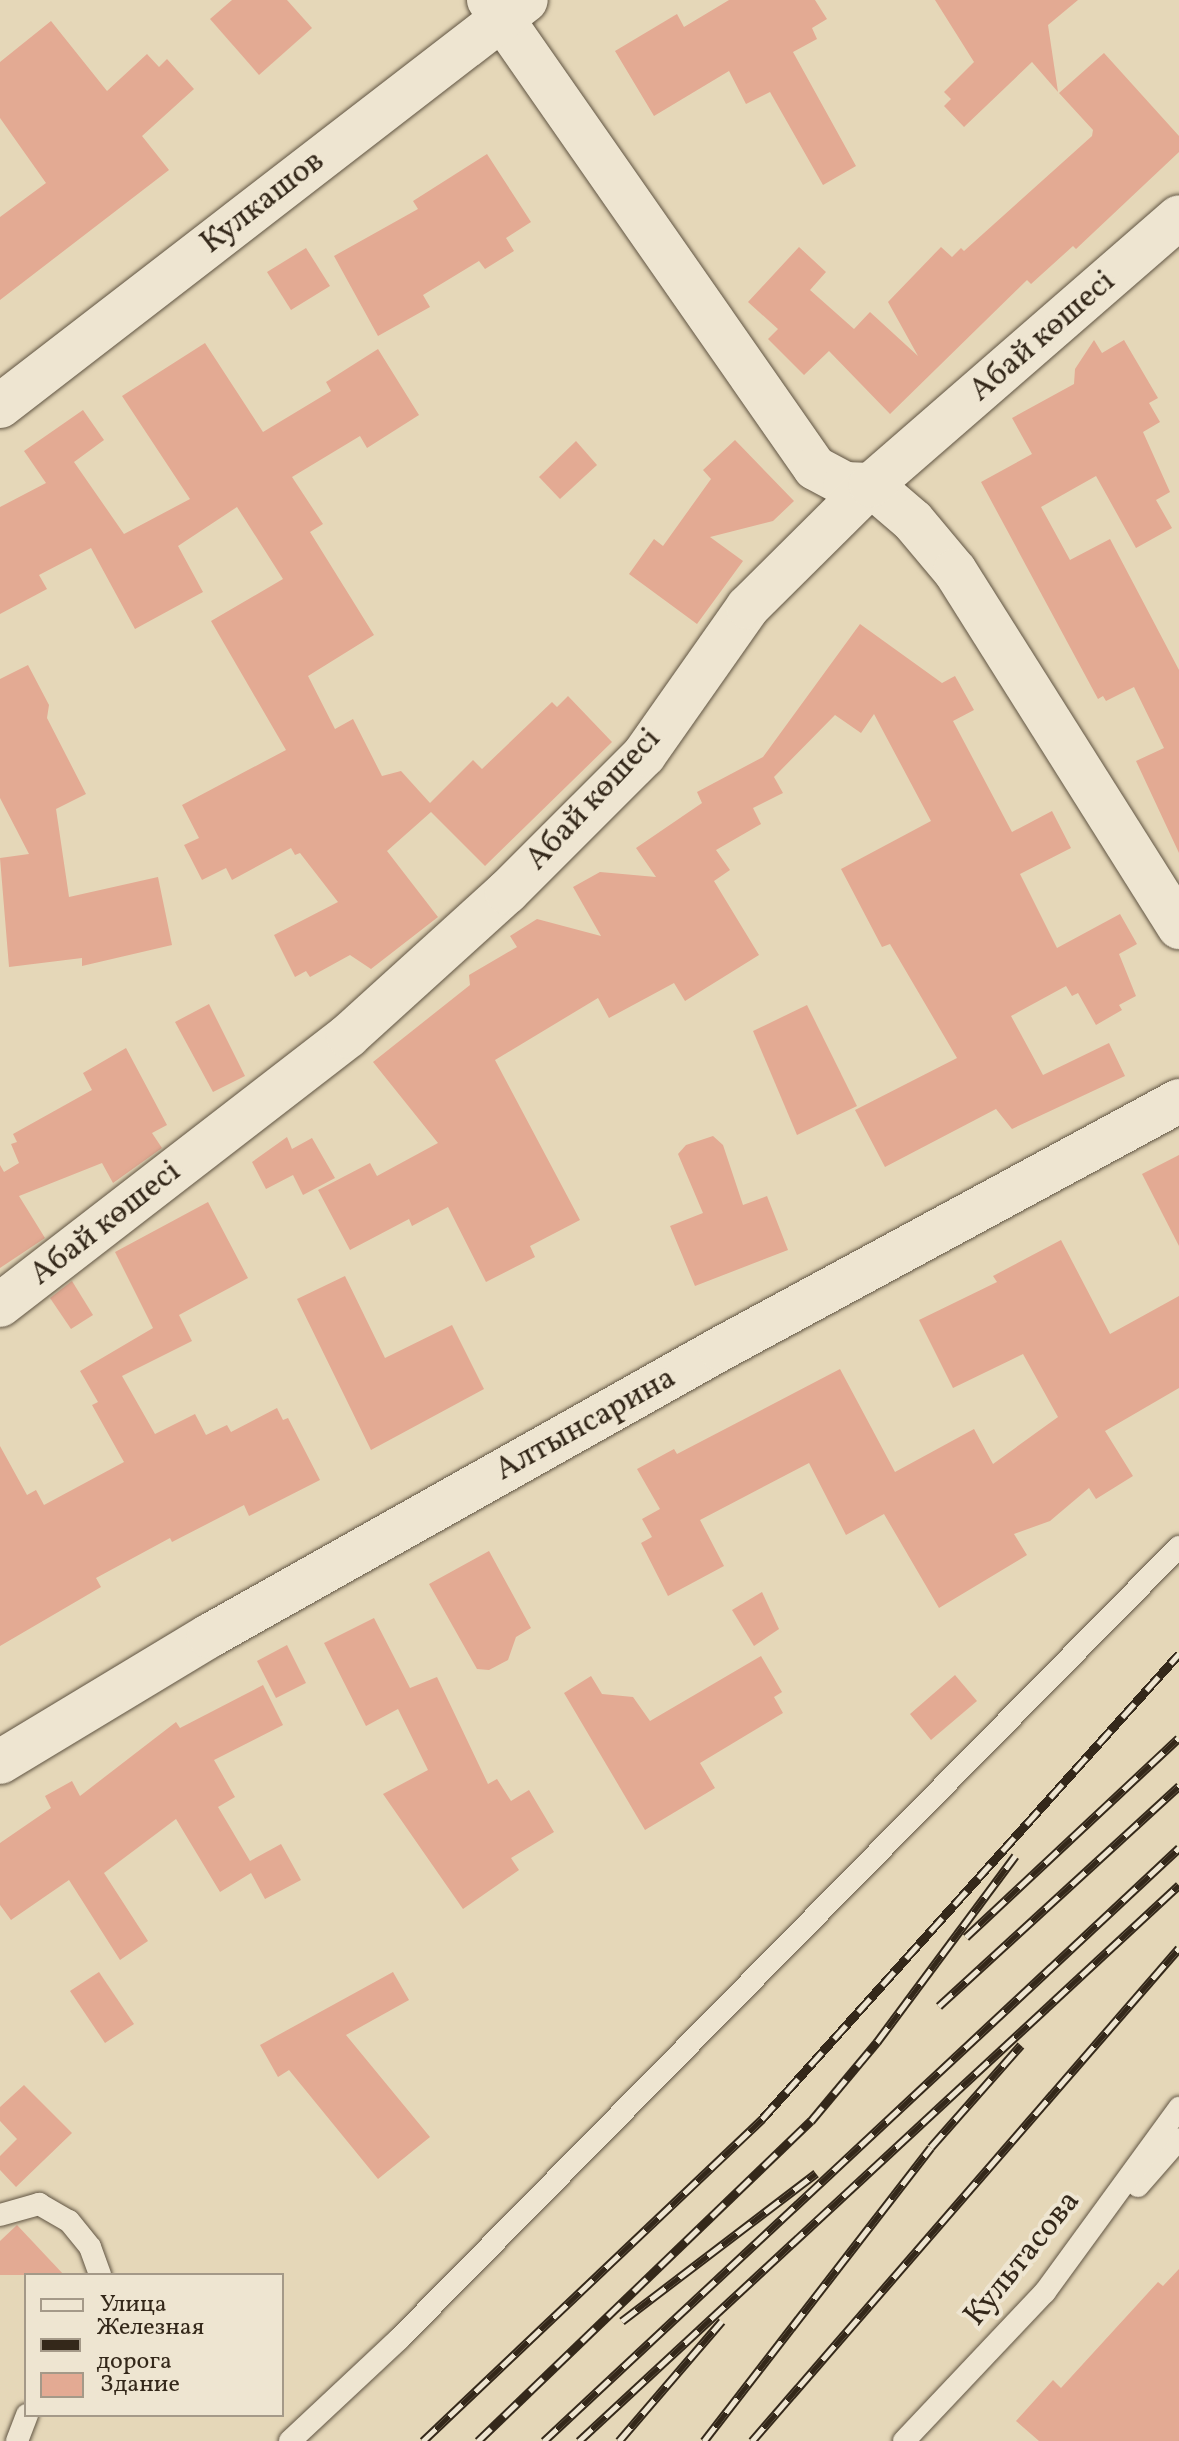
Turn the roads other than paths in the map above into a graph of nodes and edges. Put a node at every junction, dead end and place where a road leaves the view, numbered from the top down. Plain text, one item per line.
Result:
1 (505, 7) edge
2 (1179, 217) edge
3 (0, 406) edge
4 (871, 485) junction
5 (1179, 927) edge
6 (1179, 1101) edge
7 (0, 1305) edge
8 (1179, 1547) edge
9 (0, 1762) edge
10 (1179, 2108) edge
11 (1179, 2139) edge
12 (0, 2215) edge
13 (99, 2273) edge
14 (1045, 2292) junction
15 (26, 2417) edge
16 (17, 2441) edge
17 (290, 2441) edge
18 (904, 2441) edge

1 - 3 street, Кулкашов
1 - 4 street
2 - 4 street, Абай көшесі
4 - 5 street
4 - 7 street, Абай көшесі
6 - 9 street, Алтынсарина
8 - 17 lane
10 - 14 lane, Культасова
11 - 14 lane
12 - 13 lane
14 - 18 lane, Культасова
15 - 16 lane

